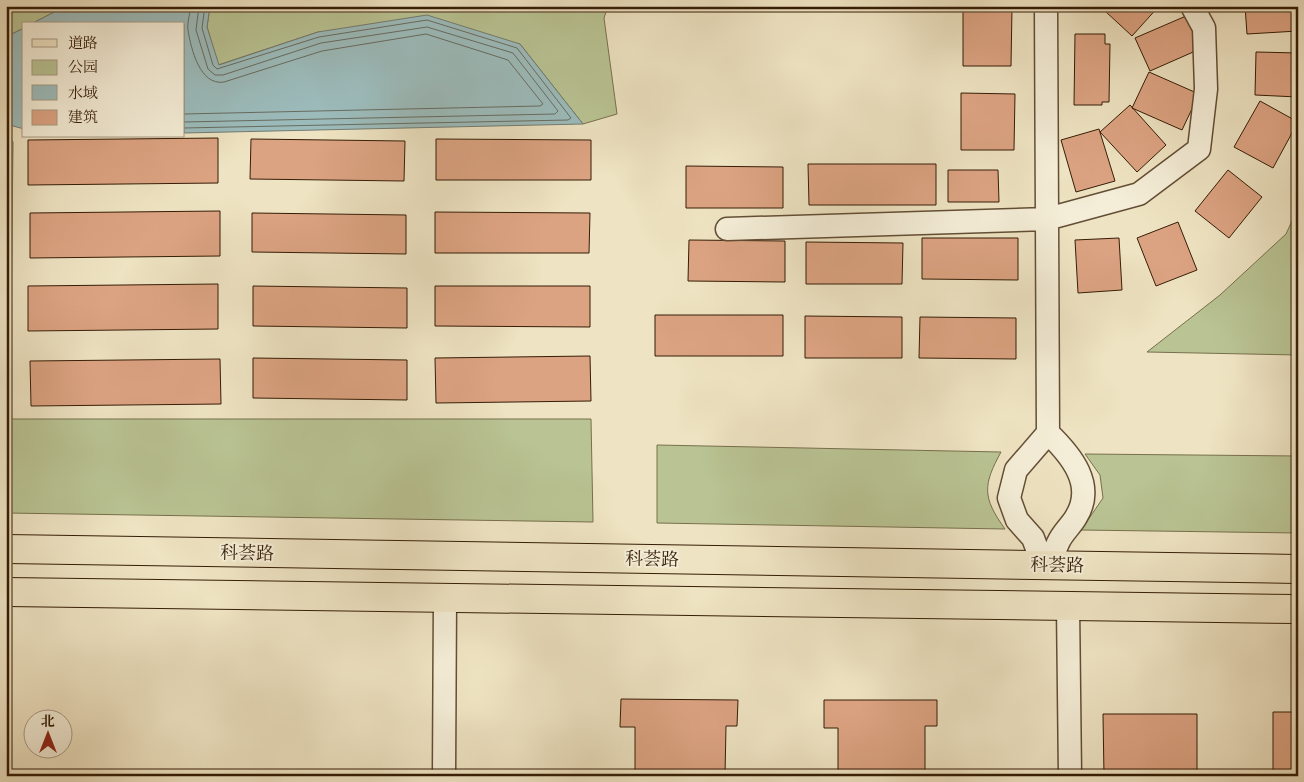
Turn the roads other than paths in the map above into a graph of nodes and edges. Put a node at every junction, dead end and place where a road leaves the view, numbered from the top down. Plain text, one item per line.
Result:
1 (1046, 6) edge
2 (1192, 6) edge
3 (1047, 219) junction
4 (727, 229) dead end
5 (1048, 433) junction
6 (6, 549) edge
7 (1047, 565) junction
8 (1298, 569) edge
9 (6, 592) edge
10 (445, 598) junction
11 (1068, 606) junction
12 (1298, 609) edge
13 (444, 776) edge
14 (1070, 776) edge

1 - 3 street
2 - 3 street
3 - 4 street
3 - 5 street
5 - 7 street
5 - 7 street
6 - 7 main road, 科荟路
7 - 8 main road, 科荟路
9 - 10 main road
10 - 11 main road
10 - 13 street
11 - 12 main road
11 - 14 street

